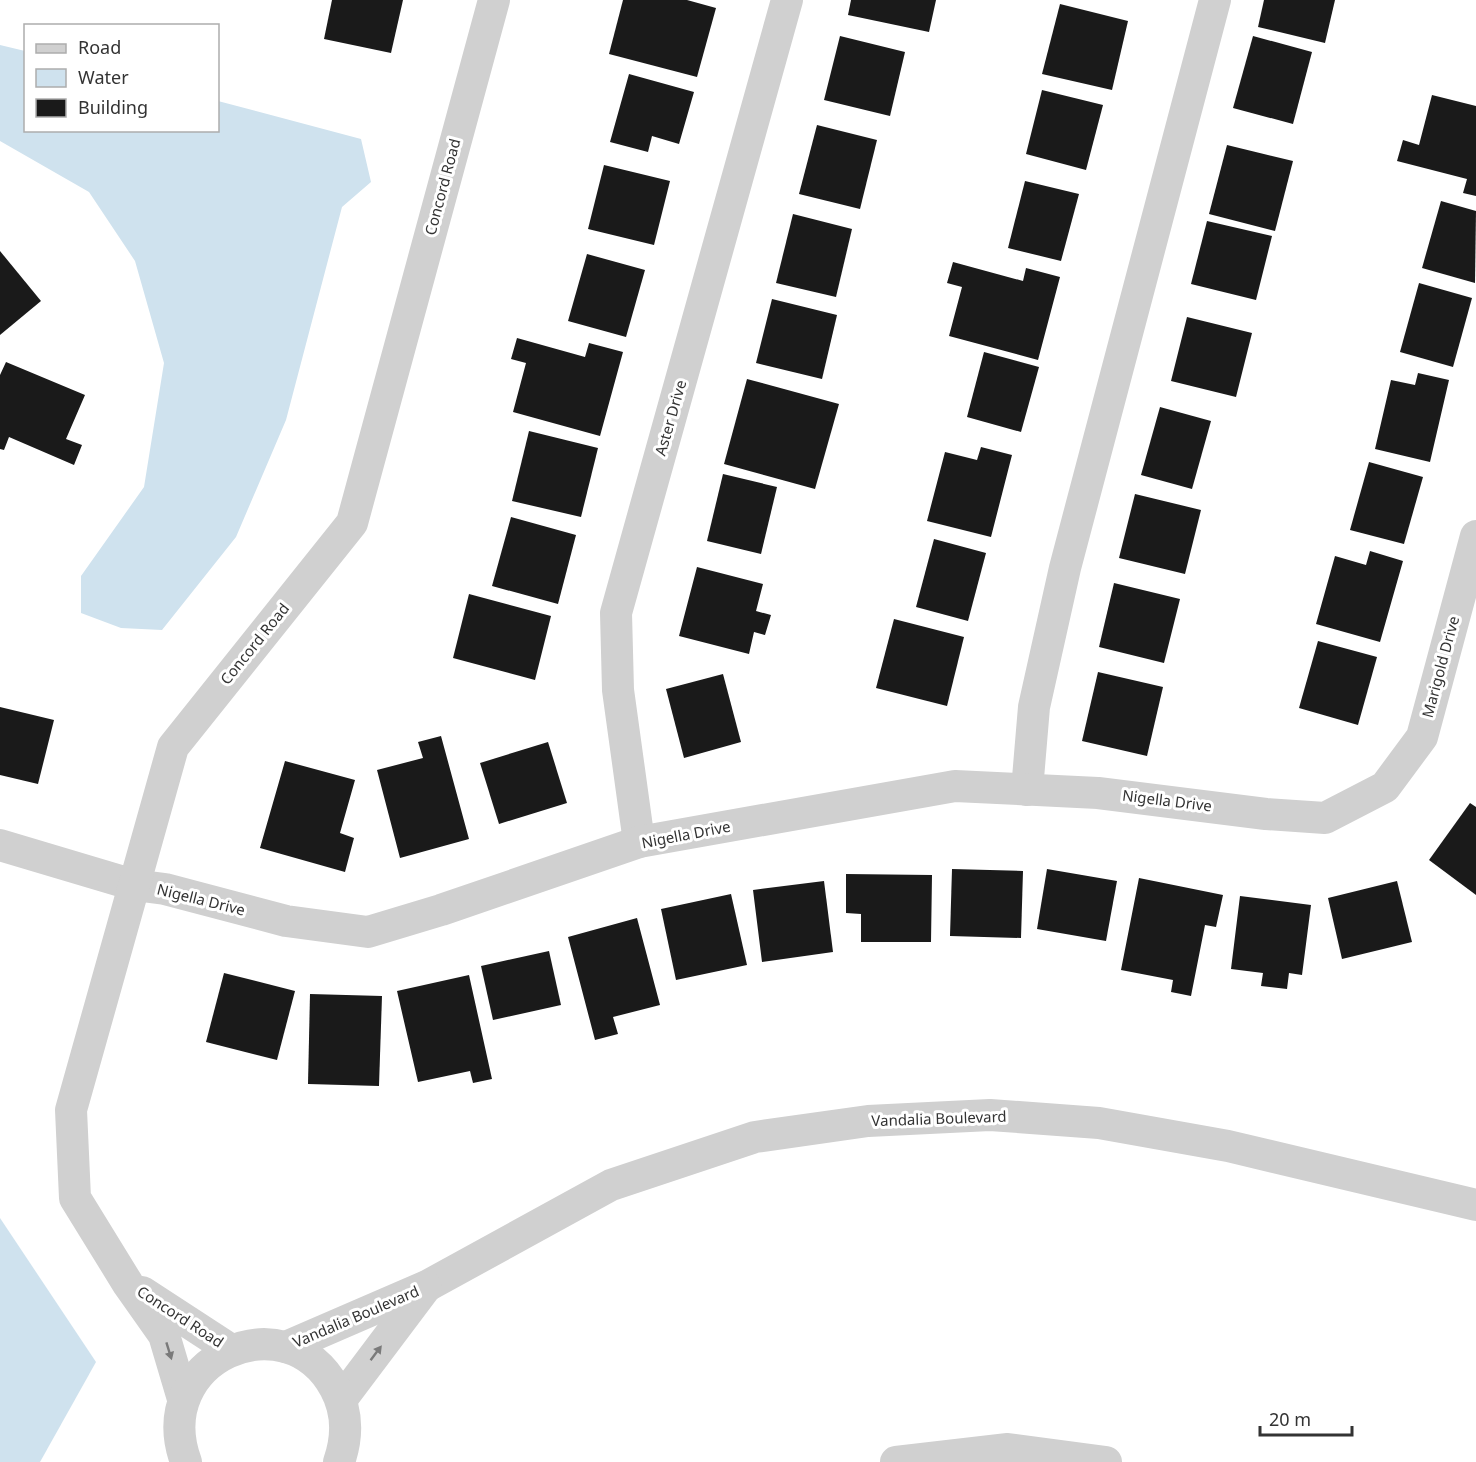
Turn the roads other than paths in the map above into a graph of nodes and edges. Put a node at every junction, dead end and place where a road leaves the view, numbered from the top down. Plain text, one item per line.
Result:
1 (494, 0) edge
2 (787, 0) edge
3 (1215, 0) edge
4 (1476, 536) edge
5 (1384, 787) joint
6 (1027, 790) junction
7 (639, 843) junction
8 (0, 845) edge
9 (134, 885) junction
10 (1476, 1205) edge
11 (128, 1284) junction
12 (427, 1286) junction
13 (286, 1347) junction
14 (231, 1350) junction
15 (183, 1399) junction
16 (341, 1400) junction
17 (347, 1454) edge
18 (186, 1462) edge
19 (896, 1462) edge
20 (1106, 1462) edge

1 - 9 street, Concord Road
2 - 7 street, Aster Drive
3 - 6 street
4 - 5 street, Marigold Drive
5 - 6 street, Nigella Drive
6 - 7 street, Nigella Drive
7 - 9 street, Nigella Drive
8 - 9 street, Nigella Drive
9 - 11 street, Concord Road
10 - 12 street, Vandalia Boulevard
11 - 14 street, Concord Road
11 -> 15 street, Concord Road
12 - 13 street, Vandalia Boulevard
16 -> 12 street, Vandalia Boulevard
13 - 14 street
13 - 16 street
14 - 15 street
15 - 18 street
16 - 17 street
19 - 20 street

